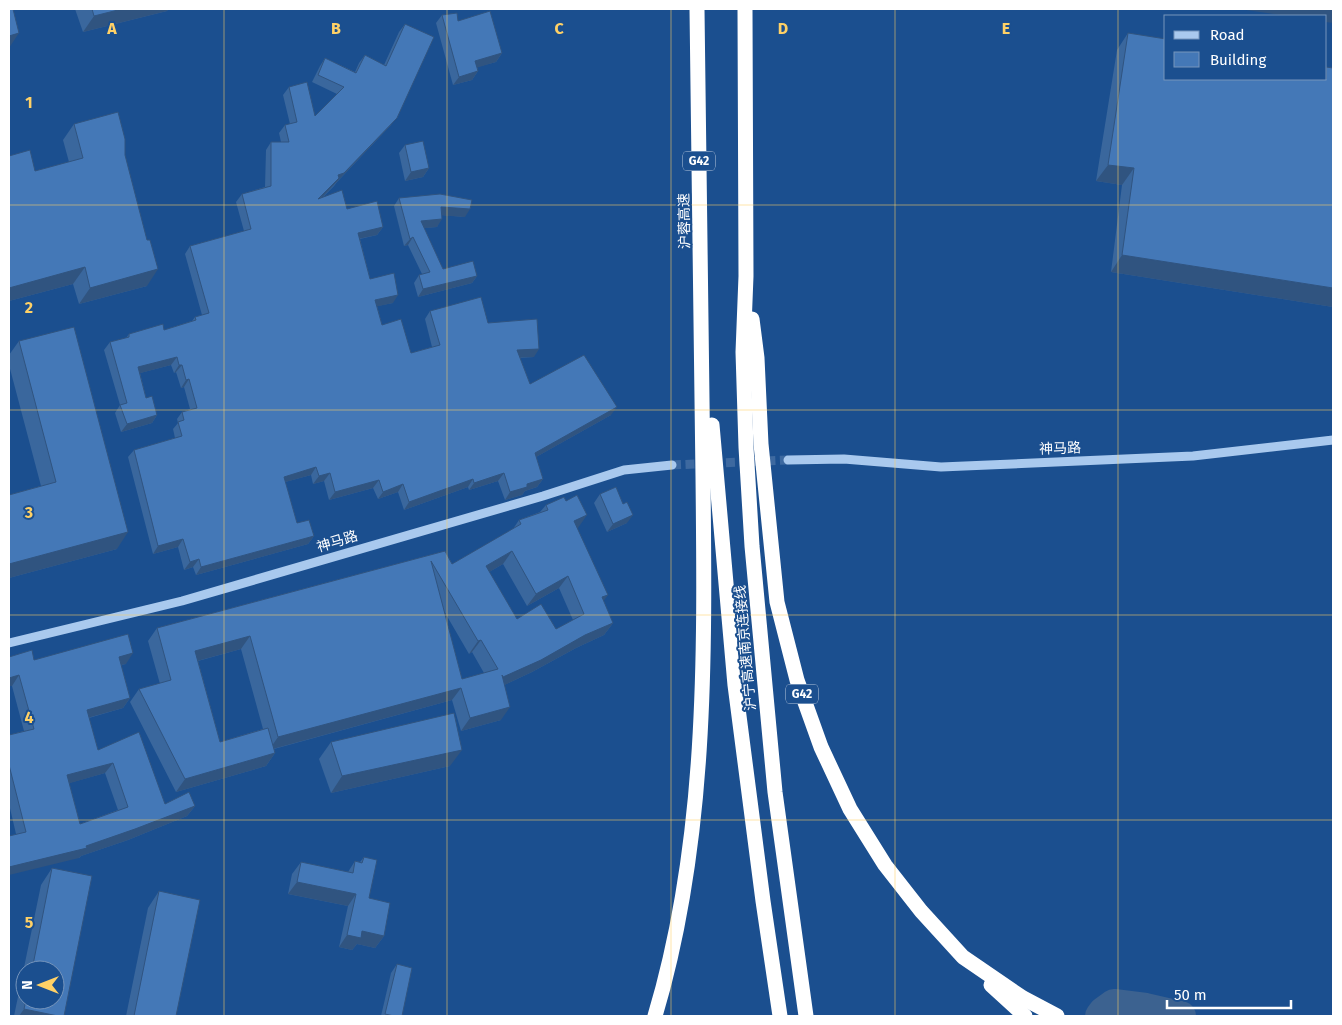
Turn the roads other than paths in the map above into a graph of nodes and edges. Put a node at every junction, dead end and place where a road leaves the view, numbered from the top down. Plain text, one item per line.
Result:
1 (697, 9) edge
2 (745, 9) edge
3 (746, 276) junction
4 (702, 314) junction
5 (1333, 440) edge
6 (788, 460) tunnel mouth
7 (672, 465) tunnel mouth
8 (9, 643) edge
9 (963, 957) junction
10 (655, 1016) edge
11 (780, 1016) edge
12 (806, 1016) edge
13 (1025, 1016) edge
14 (1057, 1016) edge

1 - 4 highway, 沪蓉高速 / G42
2 - 3 highway, G42
3 - 9 highway, G42
3 - 12 highway, 沪宁高速南京连接线 / G42
4 - 10 highway, G42
4 - 11 highway, 沪宁高速南京连接线 / G42
5 - 6 street, 神马路
7 - 8 street, 神马路
9 - 13 highway
9 - 14 highway, G42

